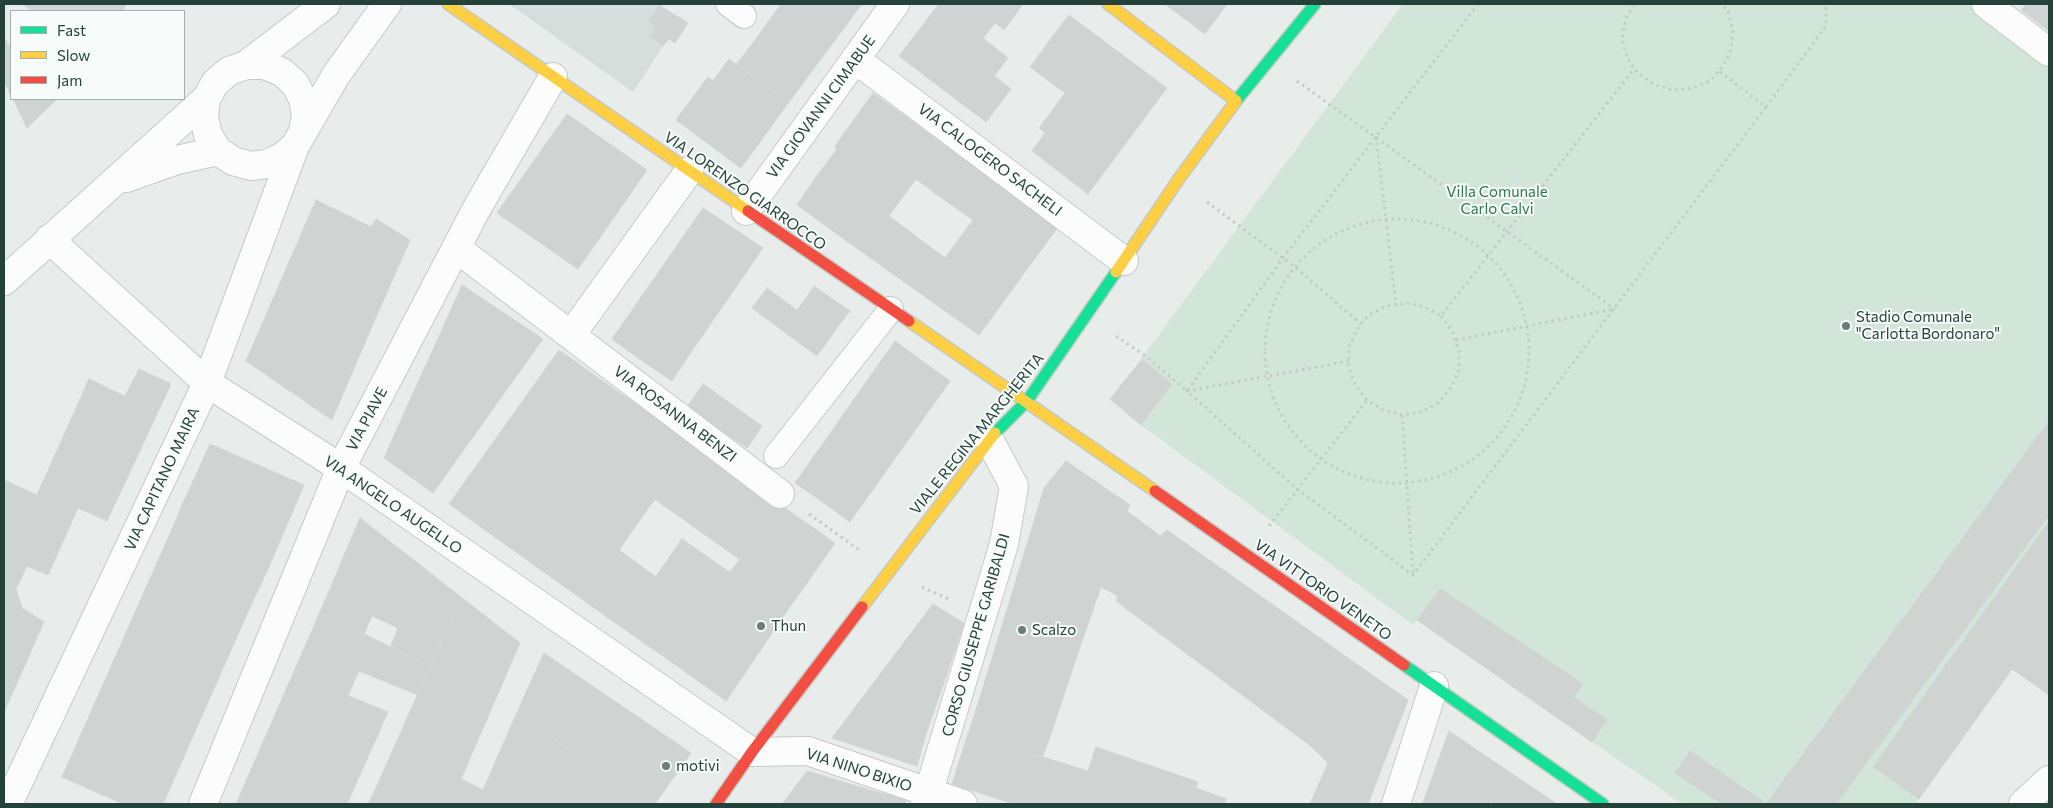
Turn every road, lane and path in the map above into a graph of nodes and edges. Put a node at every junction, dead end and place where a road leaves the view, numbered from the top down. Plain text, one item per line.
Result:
1 (326, 4) edge
2 (387, 4) edge
3 (448, 4) edge
4 (895, 4) edge
5 (1108, 4) edge
6 (1315, 4) edge
7 (1478, 4) edge
8 (1633, 4) edge
9 (1722, 4) edge
10 (1826, 4) edge
11 (1986, 4) edge
12 (2049, 52) edge
13 (855, 59) junction
14 (1269, 60) junction
15 (246, 65) junction
16 (1634, 69) junction
17 (1719, 71) junction
18 (553, 77) junction
19 (206, 99) junction
20 (1236, 101) junction
21 (1766, 107) junction
22 (1376, 136) junction
23 (299, 139) junction
24 (218, 150) junction
25 (689, 171) junction
26 (1178, 180) junction
27 (114, 183) junction
28 (746, 211) junction
29 (1386, 220) junction
30 (1506, 230) junction
31 (49, 239) junction
32 (456, 248) junction
33 (1489, 256) junction
34 (1283, 258) junction
35 (1124, 261) junction
36 (1295, 266) junction
37 (4, 281) edge
38 (1396, 304) junction
39 (891, 309) junction
40 (1615, 309) junction
41 (1086, 316) junction
42 (1441, 316) junction
43 (1362, 324) junction
44 (1528, 326) junction
45 (571, 335) junction
46 (1456, 340) junction
47 (1349, 361) junction
48 (1267, 376) junction
49 (208, 383) junction
50 (1187, 391) junction
51 (1367, 400) junction
52 (1027, 401) junction
53 (1402, 415) junction
54 (989, 439) junction
55 (776, 456) dead end
56 (1320, 459) junction
57 (341, 468) junction
58 (1406, 484) junction
59 (1297, 489) junction
60 (780, 494) dead end
61 (1247, 555) junction
62 (1413, 575) junction
63 (1434, 686) junction
64 (752, 752) junction
65 (2049, 780) edge
66 (927, 798) edge
67 (15, 799) edge
68 (1593, 802) edge
69 (203, 804) edge
70 (716, 804) edge
71 (963, 804) edge
72 (1396, 804) edge
73 (2023, 804) edge

1 - 15 street
2 - 23 street
3 - 18 street, VIA LORENZO GIARROCCO
4 - 13 street, VIA GIOVANNI CIMABUE
5 - 20 street
6 - 14 street, VIALE REGINA MARGHERITA
7 - 22 path
8 - 16 path
9 - 17 path
10 - 21 path
11 - 12 street
13 - 28 street, VIA GIOVANNI CIMABUE
13 - 35 street, VIA CALOGERO SACHELI
14 - 20 street, VIALE REGINA MARGHERITA
14 - 22 path
15 - 19 street
15 - 23 street
16 - 17 path
16 - 30 path
17 - 21 path
18 - 25 street, VIA LORENZO GIARROCCO
18 - 32 street, VIA PIAVE
19 - 24 street
19 - 27 street
20 - 26 street, VIALE REGINA MARGHERITA
21 - 40 path
22 - 29 path
22 - 30 path
22 - 34 path
23 - 24 street
23 - 49 street, VIA CAPITANO MAIRA
24 - 27 street
25 - 28 street, VIA LORENZO GIARROCCO
25 - 45 street
26 - 34 path
26 - 35 street, VIALE REGINA MARGHERITA
27 - 31 street
28 - 39 street, VIA LORENZO GIARROCCO
29 - 33 path
29 - 36 path
29 - 38 path
30 - 33 path
30 - 40 path
31 - 37 street
31 - 49 street, VIA ANGELO AUGELLO
32 - 45 street, VIA ROSANNA BENZI
32 - 57 street, VIA PIAVE
33 - 42 path
33 - 44 path
34 - 36 path
34 - 50 path
35 - 41 street, VIALE REGINA MARGHERITA
36 - 43 path
36 - 48 path
38 - 42 path
38 - 43 path
39 - 52 street, VIA LORENZO GIARROCCO
39 - 55 lane
40 - 44 path
40 - 62 path
41 - 50 path
41 - 52 street, VIALE REGINA MARGHERITA
42 - 46 path
43 - 47 path
44 - 46 path
44 - 58 path
45 - 60 street, VIA ROSANNA BENZI
46 - 53 path
47 - 48 path
47 - 51 path
48 - 50 path
48 - 56 path
49 - 57 street, VIA ANGELO AUGELLO
49 - 67 street, VIA CAPITANO MAIRA
50 - 59 path
51 - 53 path
51 - 56 path
52 - 54 street, VIALE REGINA MARGHERITA
52 - 61 street, VIA VITTORIO VENETO
53 - 58 path
54 - 64 street, VIALE REGINA MARGHERITA
54 - 66 street, CORSO GIUSEPPE GARIBALDI
56 - 58 path
56 - 59 path
57 - 64 street, VIA ANGELO AUGELLO
57 - 69 street, VIA PIAVE
58 - 62 path
59 - 61 path
59 - 62 path
61 - 63 street, VIA VITTORIO VENETO
63 - 68 street, VIA VITTORIO VENETO
63 - 72 street
64 - 66 street, VIA NINO BIXIO
64 - 70 street, VIALE REGINA MARGHERITA
65 - 73 street
66 - 71 street, VIA NINO BIXIO

